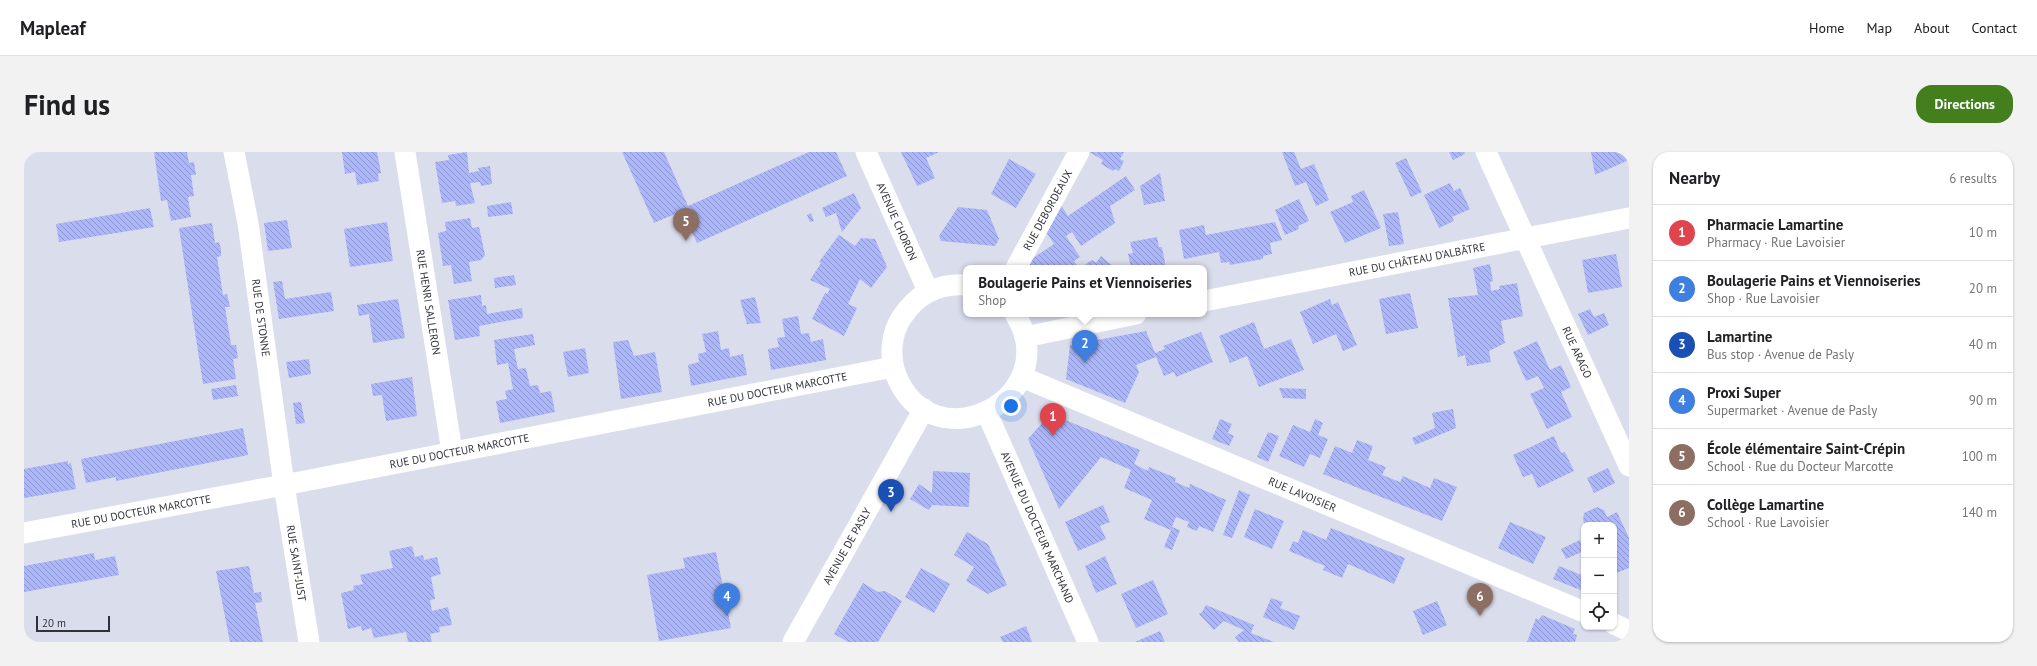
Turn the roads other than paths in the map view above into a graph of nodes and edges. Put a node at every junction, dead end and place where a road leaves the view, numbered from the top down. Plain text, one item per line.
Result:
1 (234, 152) edge
2 (405, 152) edge
3 (866, 152) edge
4 (1079, 152) edge
5 (1486, 152) edge
6 (1629, 218) edge
7 (1525, 238) junction
8 (1018, 265) edge
9 (963, 285) edge
10 (928, 292) junction
11 (1207, 300) edge
12 (1016, 317) edge
13 (1122, 317) edge
14 (1025, 337) junction
15 (893, 367) junction
16 (1022, 376) junction
17 (924, 409) junction
18 (987, 413) junction
19 (452, 452) junction
20 (1629, 466) edge
21 (284, 485) junction
22 (24, 532) edge
23 (1581, 611) edge
24 (1617, 625) edge
25 (1629, 631) edge
26 (309, 642) edge
27 (793, 642) edge
28 (1088, 642) edge

1 - 21 street, RUE DE STONNE
2 - 19 street, RUE HENRI SALLERON
3 - 10 street, AVENUE CHORON
4 - 8 street, RUE DEBORDEAUX
5 - 7 street, RUE ARAGO
6 - 7 street, RUE DU CHÂTEAU D'ALBÂTRE
7 - 11 street, RUE DU CHÂTEAU D'ALBÂTRE
7 - 20 street, RUE ARAGO
9 - 10 street
10 - 15 street
12 - 14 street
13 - 14 street
14 - 16 street
15 - 17 street
15 - 19 street, RUE DU DOCTEUR MARCOTTE
16 - 18 street
16 - 23 street, RUE LAVOISIER
17 - 18 street
17 - 27 street, AVENUE DE PASLY
18 - 28 street, AVENUE DU DOCTEUR MARCHAND
19 - 21 street, RUE DU DOCTEUR MARCOTTE
21 - 22 street, RUE DU DOCTEUR MARCOTTE
21 - 26 street, RUE SAINT-JUST
24 - 25 street

